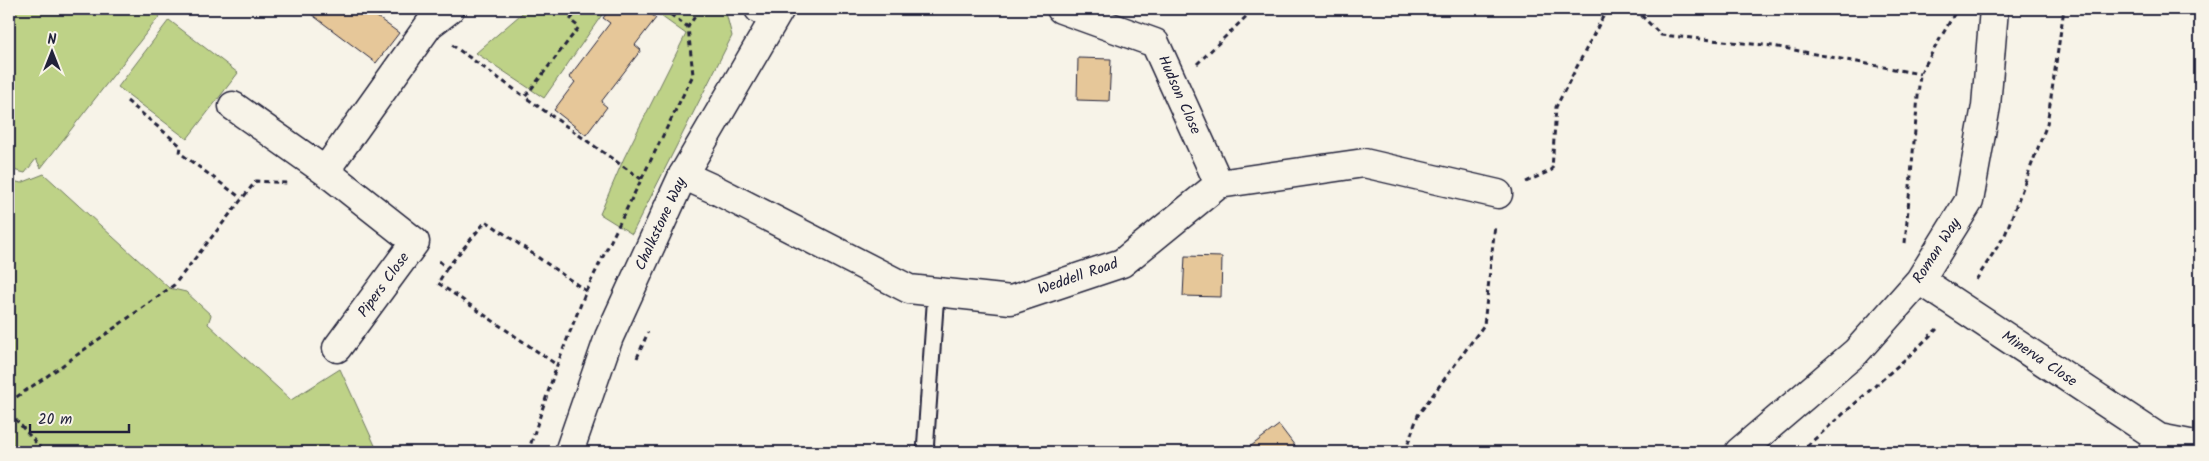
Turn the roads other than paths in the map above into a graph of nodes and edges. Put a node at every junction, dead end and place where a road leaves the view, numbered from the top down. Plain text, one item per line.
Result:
1 (450, 9) edge
2 (1061, 9) edge
3 (1994, 9) edge
4 (771, 12) edge
5 (233, 106) dead end
6 (325, 171) junction
7 (684, 175) junction
8 (1219, 184) junction
9 (1498, 194) road end
10 (1920, 280) junction
11 (936, 292) junction
12 (337, 348) dead end
13 (2155, 445) edge
14 (2200, 446) edge
15 (569, 452) edge
16 (925, 452) edge
17 (1739, 452) edge

1 - 6 street
2 - 8 street, Hudson Close
3 - 10 street, Roman Way
4 - 7 street, Chalkstone Way
5 - 6 street, Pipers Close
6 - 12 street, Pipers Close
7 - 11 street, Weddell Road
7 - 15 street, Chalkstone Way
8 - 9 street
8 - 11 street, Weddell Road
10 - 13 street, Minerva Close
10 - 17 street, Roman Way
11 - 16 lane
13 - 14 street, Minerva Close

